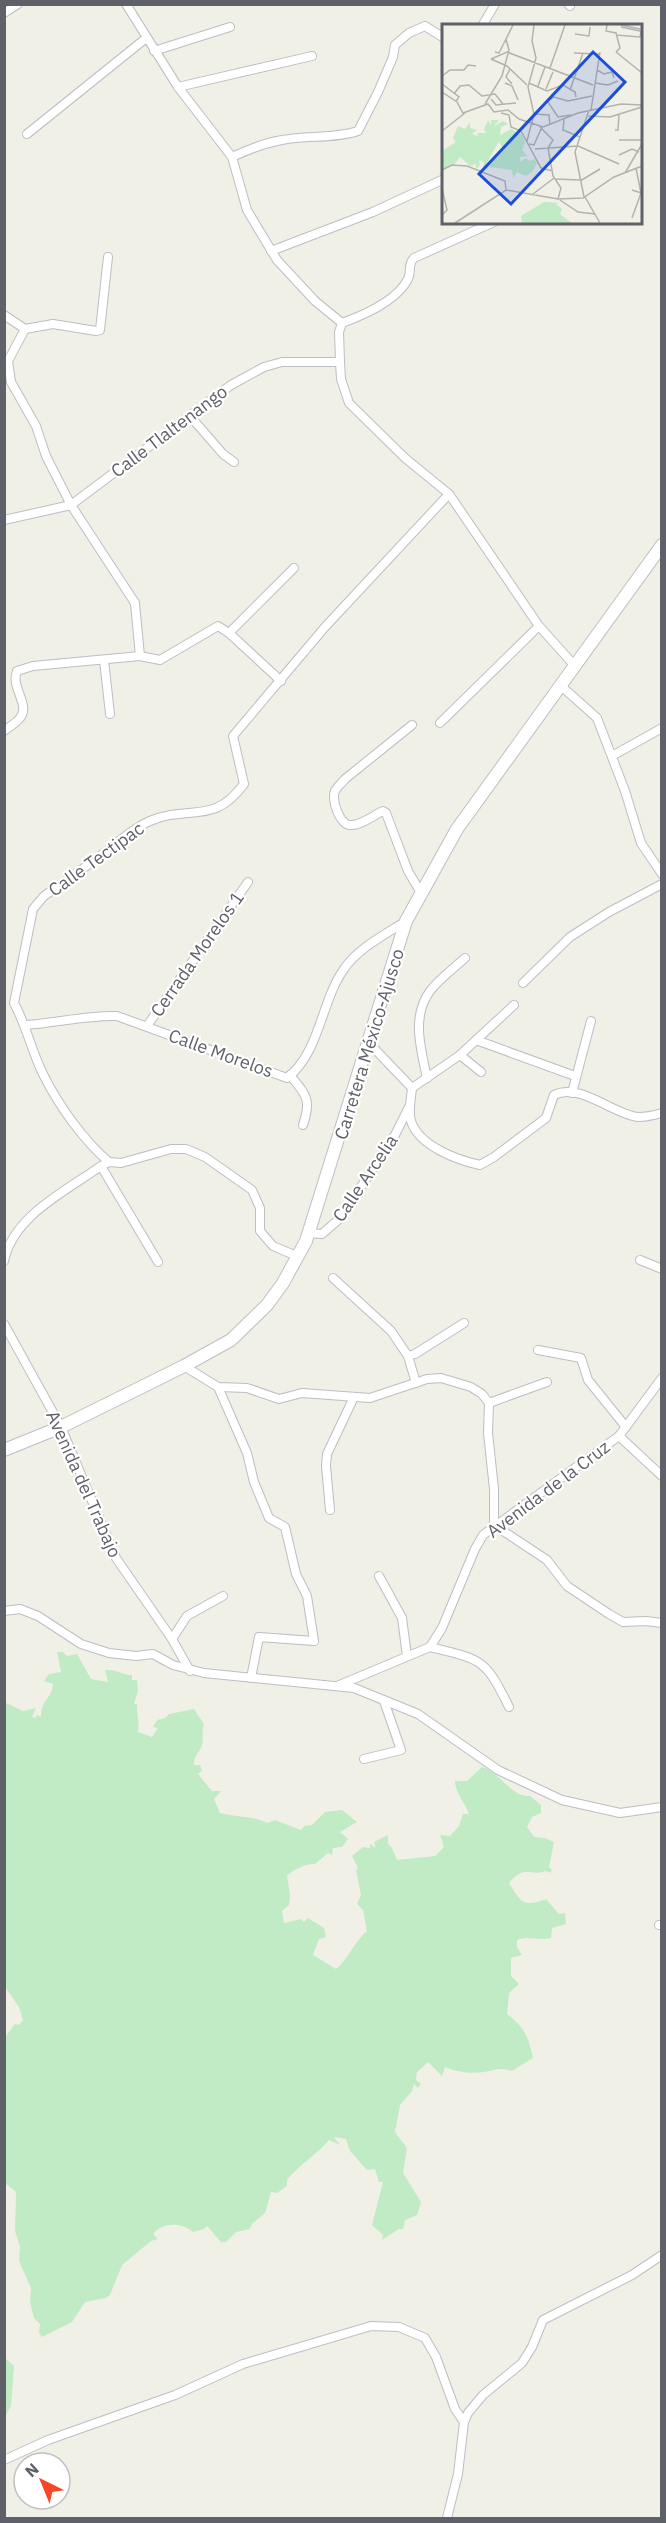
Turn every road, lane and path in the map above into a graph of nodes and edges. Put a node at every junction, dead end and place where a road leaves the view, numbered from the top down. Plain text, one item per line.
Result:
1 (18, 4) edge
2 (126, 4) edge
3 (495, 4) edge
4 (4, 13) edge
5 (483, 24) edge
6 (230, 27) dead end
7 (442, 37) edge
8 (145, 39) junction
9 (154, 51) junction
10 (312, 56) dead end
11 (178, 87) junction
12 (27, 134) dead end
13 (232, 157) junction
14 (442, 180) edge
15 (490, 224) edge
16 (271, 251) junction
17 (108, 257) dead end
18 (4, 315) edge
19 (342, 323) junction
20 (25, 329) junction
21 (6, 361) edge
22 (340, 362) junction
23 (190, 416) junction
24 (234, 462) dead end
25 (449, 494) junction
26 (71, 505) junction
27 (4, 520) edge
28 (662, 545) edge
29 (294, 568) dead end
30 (539, 626) junction
31 (229, 633) junction
32 (140, 656) junction
33 (104, 660) junction
34 (574, 665) junction
35 (280, 681) junction
36 (560, 685) junction
37 (110, 714) dead end
38 (440, 723) dead end
39 (412, 725) dead end
40 (662, 728) edge
41 (4, 731) edge
42 (612, 756) junction
43 (662, 874) edge
44 (248, 882) dead end
45 (662, 884) edge
46 (421, 893) junction
47 (406, 921) junction
48 (465, 958) dead end
49 (523, 983) dead end
50 (4, 997) edge
51 (14, 1003) junction
52 (514, 1005) dead end
53 (591, 1021) dead end
54 (26, 1024) junction
55 (147, 1026) junction
56 (476, 1040) junction
57 (369, 1043) junction
58 (460, 1055) junction
59 (481, 1072) dead end
60 (290, 1075) junction
61 (575, 1076) junction
62 (427, 1078) junction
63 (412, 1088) junction
64 (572, 1093) junction
65 (410, 1107) junction
66 (662, 1113) edge
67 (303, 1125) dead end
68 (105, 1164) junction
69 (309, 1233) junction
70 (299, 1257) junction
71 (640, 1260) dead end
72 (4, 1261) edge
73 (158, 1262) dead end
74 (662, 1269) edge
75 (333, 1278) dead end
76 (464, 1323) dead end
77 (4, 1324) edge
78 (538, 1350) dead end
79 (408, 1356) junction
80 (184, 1366) junction
81 (662, 1378) edge
82 (547, 1382) dead end
83 (416, 1383) junction
84 (218, 1387) junction
85 (354, 1397) junction
86 (489, 1403) junction
87 (626, 1426) junction
88 (60, 1427) junction
89 (619, 1436) junction
90 (4, 1450) edge
91 (662, 1476) edge
92 (330, 1510) dead end
93 (494, 1525) junction
94 (379, 1576) dead end
95 (223, 1596) dead end
96 (4, 1611) edge
97 (662, 1623) edge
98 (172, 1639) junction
99 (430, 1647) junction
100 (407, 1656) junction
101 (190, 1671) junction
102 (251, 1678) junction
103 (336, 1686) junction
104 (384, 1701) junction
105 (509, 1707) dead end
106 (364, 1759) dead end
107 (662, 1807) edge
108 (662, 2255) edge
109 (464, 2422) junction
110 (4, 2460) edge
111 (447, 2518) edge

1 - 4 street
2 - 8 street
3 - 5 street
6 - 9 street
7 - 13 street
8 - 9 street
8 - 12 street
9 - 11 street
10 - 11 street
11 - 13 street
13 - 16 street
14 - 16 street
15 - 19 street
16 - 19 street
17 - 20 street
18 - 20 street
19 - 22 street
20 - 21 street
21 - 26 street
22 - 23 street, Calle Tlaltenango
22 - 25 street
23 - 24 street
23 - 26 street, Calle Tlaltenango
25 - 30 street
25 - 35 street, Calle Tectipac
26 - 27 street, Calle Tlaltenango
26 - 32 street
28 - 34 main road, Carretera México-Ajusco
29 - 31 street
30 - 34 street
30 - 38 street
31 - 32 street
31 - 35 street
32 - 33 street
33 - 37 street
33 - 41 street
34 - 36 main road, Carretera México-Ajusco
35 - 51 street, Calle Tectipac
36 - 42 street
36 - 46 main road, Carretera México-Ajusco
39 - 46 street
40 - 42 street
42 - 43 street
44 - 55 street, Cerrada Morelos 1
45 - 49 street
46 - 47 main road, Carretera México-Ajusco
47 - 57 main road, Carretera México-Ajusco
47 - 60 street, Calle Morelos
48 - 62 street
50 - 51 street
51 - 54 street
52 - 56 street
53 - 61 street
54 - 55 street, Calle Morelos
54 - 68 street
55 - 60 street, Calle Morelos
56 - 58 street
56 - 61 street
57 - 63 street
57 - 69 main road, Carretera México-Ajusco
58 - 59 street
58 - 62 street
60 - 67 street
61 - 64 street
62 - 63 street
63 - 65 street, Calle Arcelia
64 - 65 street, Calle Arcelia
64 - 66 street
65 - 69 street, Calle Arcelia
68 - 70 street
68 - 72 street
68 - 73 street
69 - 70 main road, Carretera México-Ajusco
70 - 80 main road, Carretera México-Ajusco
71 - 74 street
75 - 79 street
76 - 79 street
77 - 88 street, Avenida del Trabajo
78 - 87 street
79 - 83 street
80 - 84 street
80 - 88 main road, Carretera México-Ajusco
81 - 87 street, Avenida de la Cruz
82 - 86 street
83 - 85 street
83 - 86 street
84 - 85 street
84 - 102 street
85 - 92 street
86 - 93 street
87 - 89 street, Avenida de la Cruz
88 - 90 main road, Carretera México-Ajusco
88 - 98 street, Avenida del Trabajo
89 - 91 street
89 - 93 street, Avenida de la Cruz
93 - 97 street
93 - 99 street, Avenida de la Cruz
94 - 100 street
95 - 98 street
96 - 101 street
98 - 101 street, Avenida del Trabajo
99 - 100 street
99 - 105 street
100 - 103 street
101 - 102 street
102 - 103 street
103 - 104 street
104 - 106 street
104 - 107 street
108 - 109 street
109 - 110 street
109 - 111 street

